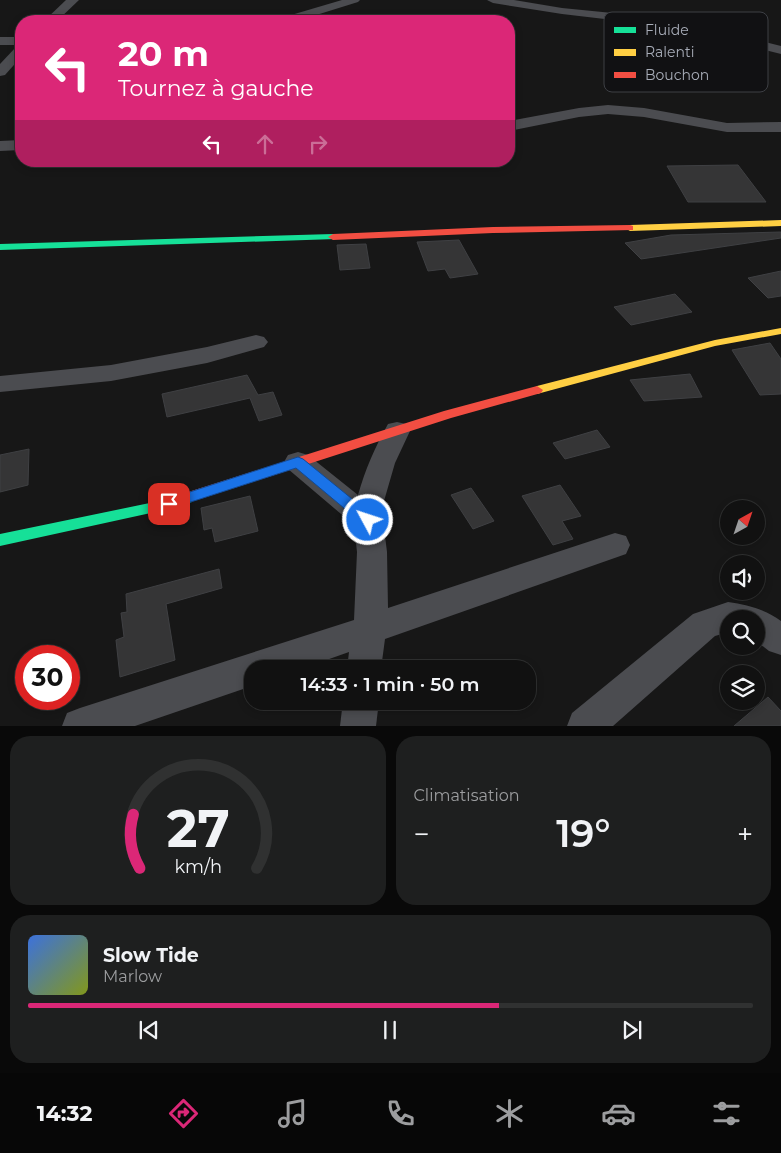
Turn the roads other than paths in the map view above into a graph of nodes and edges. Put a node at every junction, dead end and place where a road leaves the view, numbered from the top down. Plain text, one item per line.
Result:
1 (73, 0) edge
2 (310, 0) edge
3 (354, 0) edge
4 (492, 0) edge
5 (57, 15) edge
6 (304, 15) joint
7 (604, 16) edge
8 (0, 41) edge
9 (15, 41) edge
10 (768, 47) edge
11 (781, 50) edge
12 (15, 56) edge
13 (0, 72) edge
14 (14, 77) dead end
15 (0, 81) edge
16 (515, 125) edge
17 (781, 127) edge
18 (15, 145) edge
19 (0, 146) edge
20 (781, 223) edge
21 (0, 247) edge
22 (781, 331) edge
23 (256, 342) dead end
24 (0, 384) edge
25 (397, 431) junction
26 (298, 462) junction
27 (368, 520) junction
28 (0, 540) edge
29 (615, 545) dead end
30 (720, 619) edge
31 (765, 628) edge
32 (369, 630) junction
33 (781, 640) edge
34 (281, 660) edge
35 (365, 660) edge
36 (244, 672) edge
37 (360, 710) edge
38 (80, 726) edge
39 (358, 726) edge
40 (585, 726) edge

1 - 5 street
2 - 6 street
3 - 6 street
4 - 7 street
8 - 9 street
10 - 11 street
12 - 13 street
14 - 15 street
16 - 17 street
18 - 19 street
20 - 21 street
22 - 25 street
23 - 24 street
25 - 26 street
25 - 27 street
26 - 27 street
26 - 28 street
27 - 32 street
29 - 32 street
30 - 40 street
31 - 33 street
32 - 34 street
32 - 35 street
36 - 38 street
37 - 39 street

